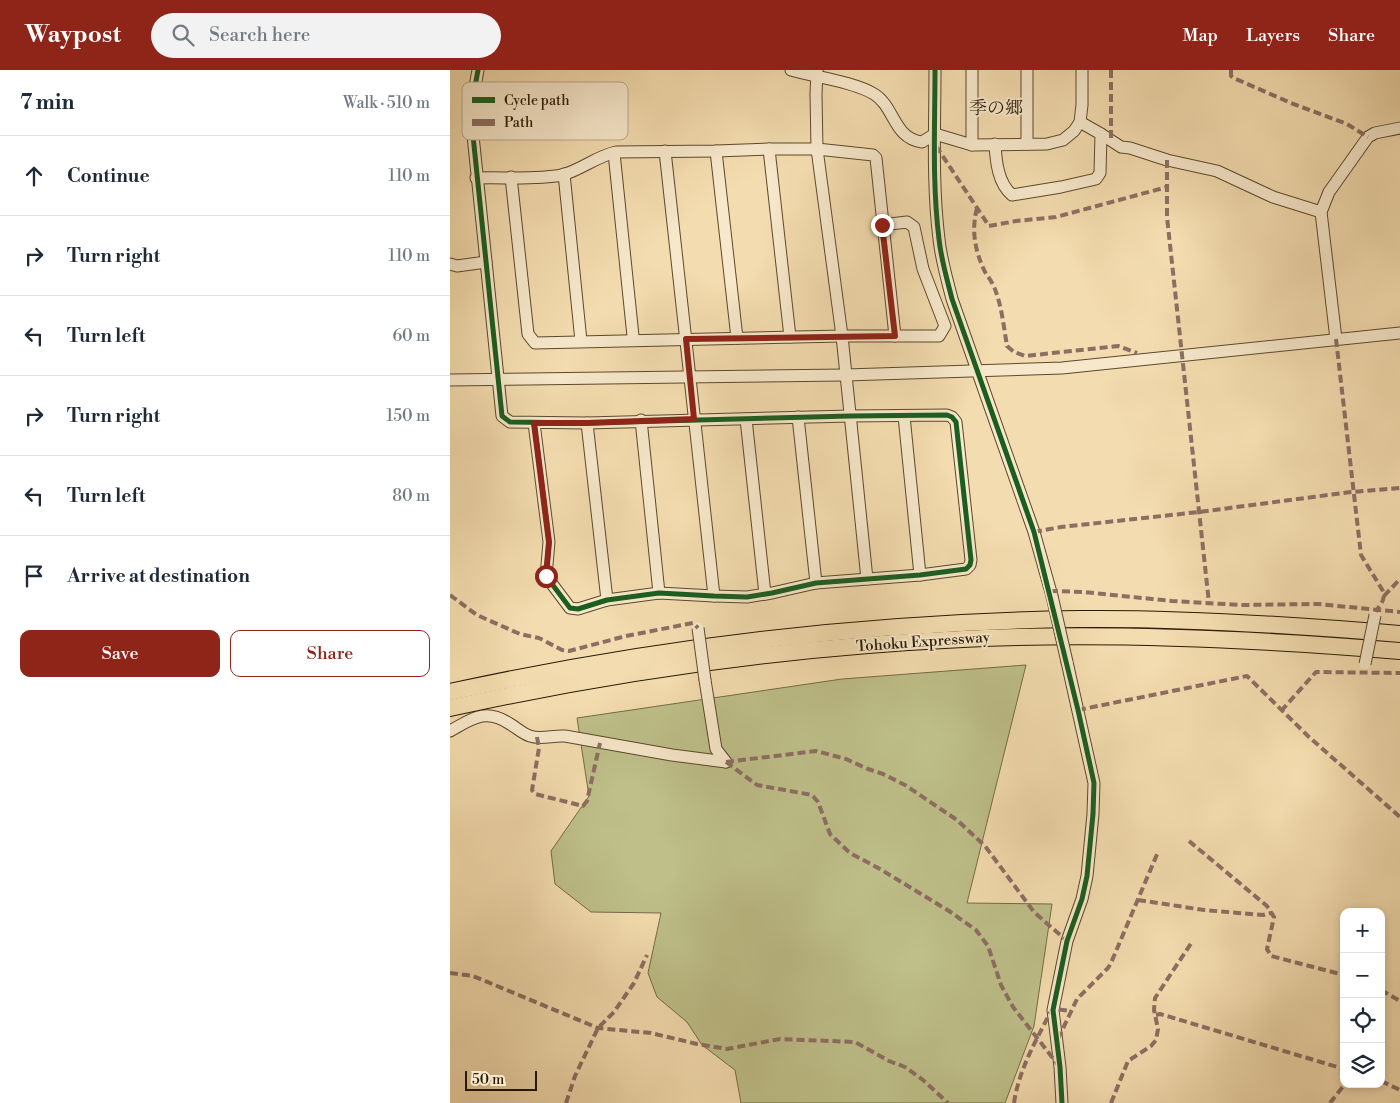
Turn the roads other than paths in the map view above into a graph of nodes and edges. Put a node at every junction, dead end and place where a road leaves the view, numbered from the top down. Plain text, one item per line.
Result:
1 (791, 70) edge
2 (935, 70) edge
3 (972, 70) edge
4 (1027, 70) edge
5 (1082, 70) edge
6 (817, 74) edge
7 (1080, 122) junction
8 (1400, 128) edge
9 (935, 134) junction
10 (1101, 134) junction
11 (474, 140) edge
12 (995, 144) junction
13 (1027, 144) junction
14 (972, 145) junction
15 (769, 149) junction
16 (817, 149) junction
17 (665, 151) junction
18 (716, 151) junction
19 (614, 153) junction
20 (564, 174) junction
21 (511, 177) junction
22 (476, 178) junction
23 (1322, 212) junction
24 (882, 225) junction
25 (486, 262) junction
26 (450, 264) edge
27 (1400, 333) edge
28 (633, 336) dead end
29 (842, 336) junction
30 (895, 336) junction
31 (790, 337) junction
32 (737, 338) junction
33 (686, 339) junction
34 (1336, 339) junction
35 (581, 341) junction
36 (978, 372) junction
37 (846, 375) junction
38 (688, 376) junction
39 (497, 379) junction
40 (450, 380) edge
41 (850, 416) junction
42 (904, 416) junction
43 (798, 417) junction
44 (694, 419) junction
45 (746, 419) junction
46 (641, 420) junction
47 (534, 423) junction
48 (587, 423) junction
49 (920, 575) junction
50 (867, 579) junction
51 (816, 583) junction
52 (659, 593) junction
53 (765, 594) junction
54 (714, 596) junction
55 (607, 600) junction
56 (1375, 614) dead end
57 (698, 628) dead end
58 (1400, 634) edge
59 (1400, 651) edge
60 (1364, 668) dead end
61 (450, 692) edge
62 (450, 708) edge
63 (450, 731) edge
64 (1062, 1103) edge

1 - 6 street
2 - 9 street
3 - 14 street
4 - 13 street
5 - 7 street
6 - 9 street
6 - 16 street
7 - 10 street
7 - 13 street
8 - 23 street
9 - 14 street
9 - 36 street
10 - 12 street
10 - 23 street
11 - 22 street
12 - 13 street
12 - 14 street
15 - 16 street
15 - 18 street
15 - 31 street
16 - 24 street
16 - 29 street
17 - 18 street
17 - 19 street
17 - 33 street
18 - 32 street
19 - 20 street
19 - 28 street
20 - 21 street
20 - 35 street
21 - 22 street
21 - 35 street
22 - 25 street
23 - 34 street
24 - 30 street
24 - 30 street
25 - 26 street
25 - 39 street
27 - 34 street
29 - 30 street
29 - 31 street
29 - 37 street
31 - 32 street
32 - 33 street
33 - 35 street
33 - 38 street
34 - 36 street
36 - 37 street
36 - 64 street, bridge
37 - 38 street
37 - 41 street
38 - 39 street
38 - 44 street
39 - 40 street
39 - 47 street
41 - 42 street
41 - 43 street
41 - 50 street
42 - 49 street
42 - 49 street
43 - 45 street
43 - 51 street
44 - 45 street
44 - 46 street
44 - 54 street
45 - 53 street
46 - 48 street
46 - 52 street
47 - 48 street
47 - 55 street
48 - 55 street
49 - 50 street
50 - 51 street
51 - 53 street
52 - 54 street
52 - 55 street
53 - 54 street
56 - 60 street, bridge
57 - 63 street, bridge
58 - 61 highway, Tohoku Expressway
59 - 62 highway, Tohoku Expressway

